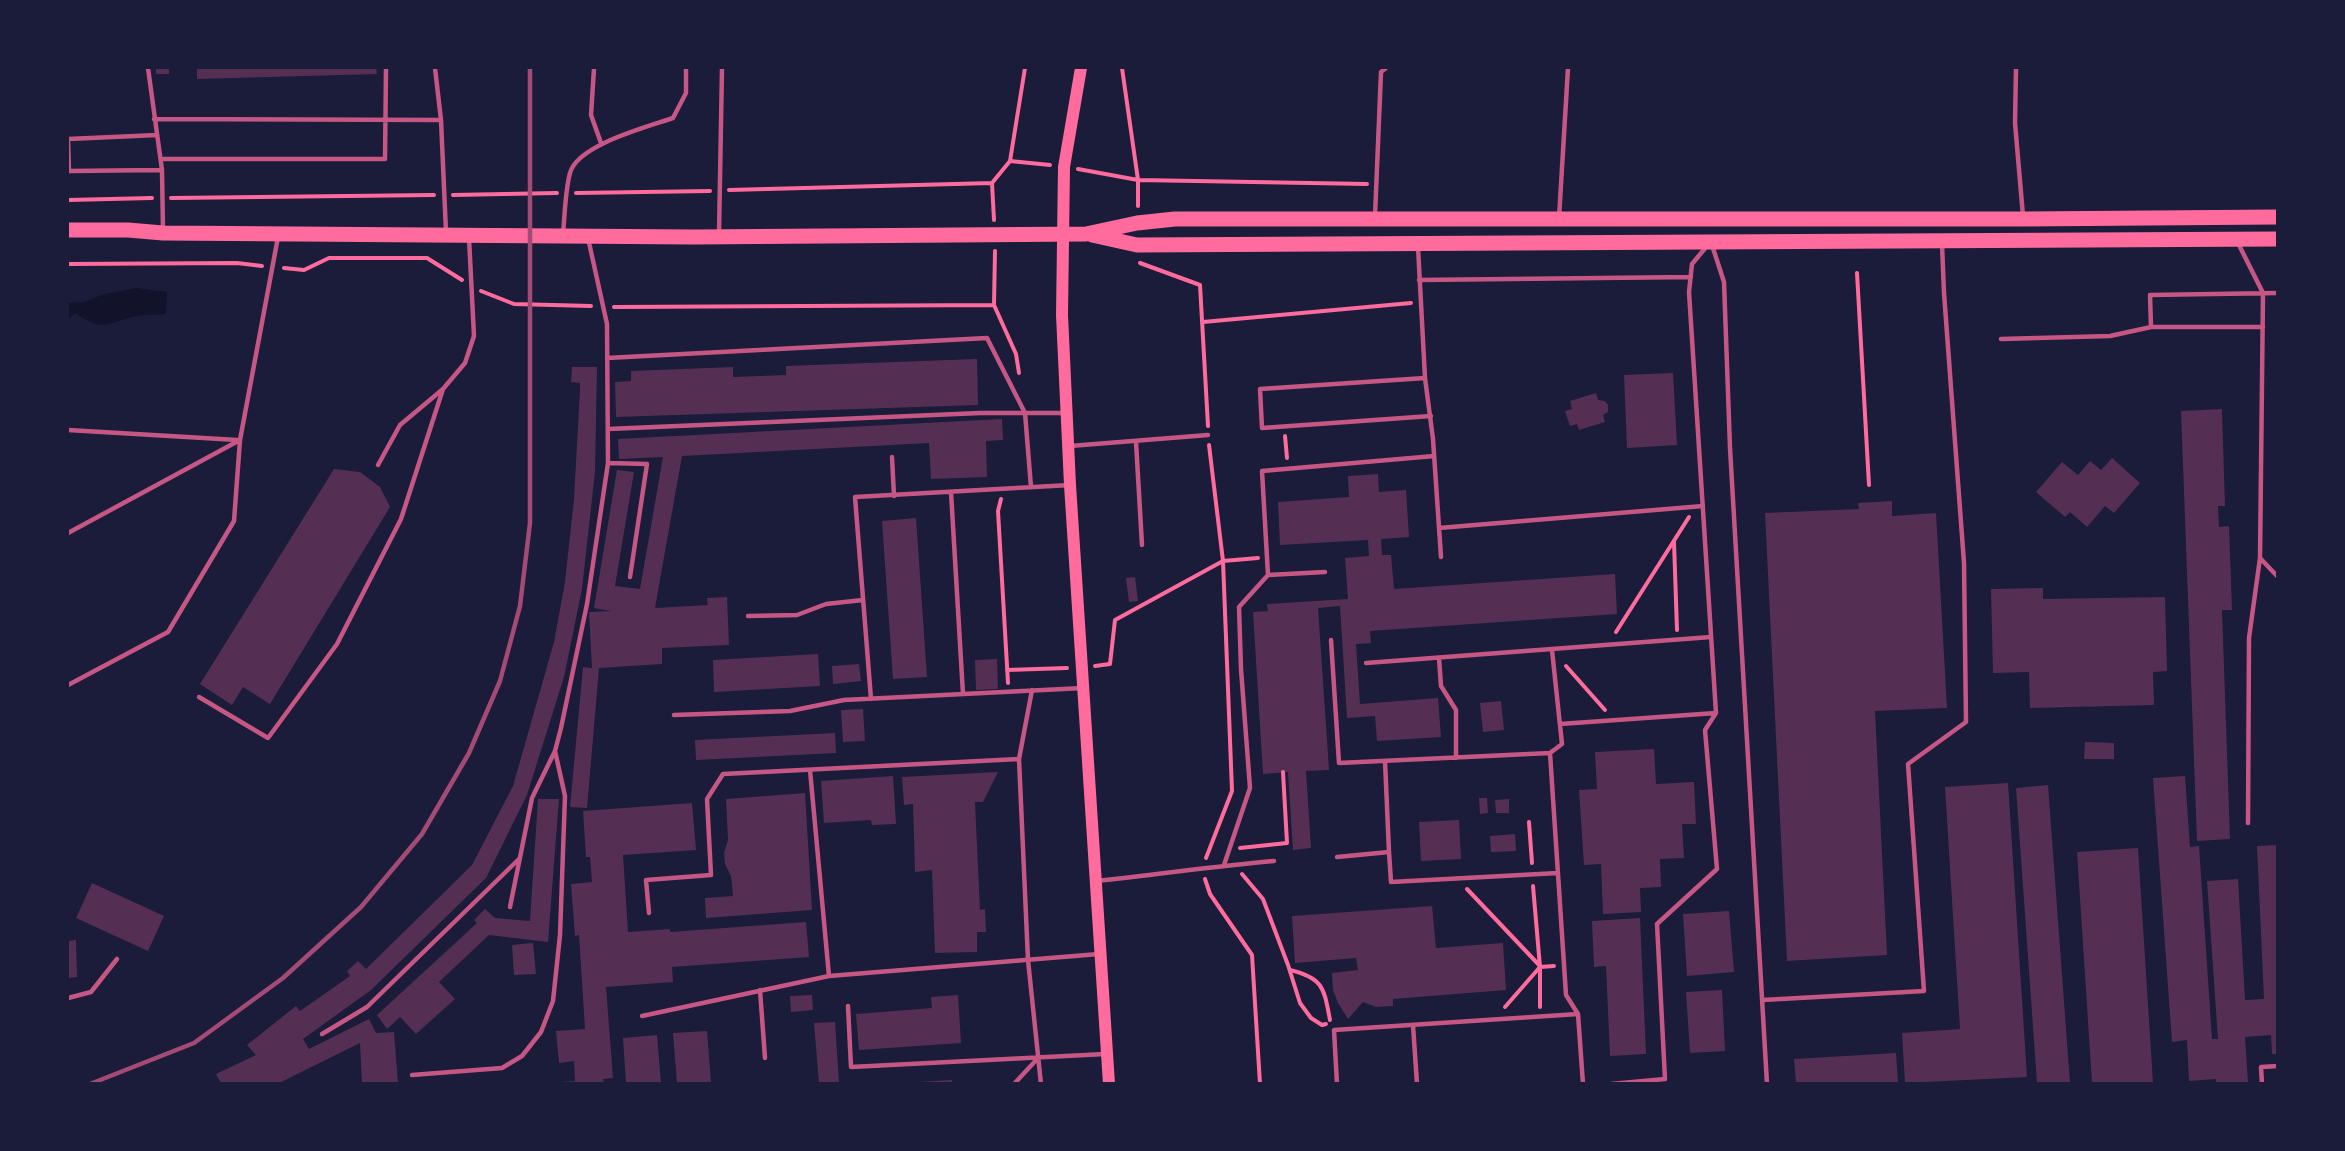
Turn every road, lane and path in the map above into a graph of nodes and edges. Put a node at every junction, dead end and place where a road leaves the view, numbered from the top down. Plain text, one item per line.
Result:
1 (148, 68) edge
2 (386, 68) edge
3 (435, 68) edge
4 (686, 68) edge
5 (722, 68) edge
6 (1081, 68) edge
7 (1122, 68) edge
8 (1386, 68) edge
9 (1568, 68) edge
10 (2016, 68) edge
11 (594, 69) edge
12 (154, 119) junction
13 (387, 119) junction
14 (441, 120) junction
15 (157, 135) junction
16 (601, 143) junction
17 (161, 159) junction
18 (1010, 161) dead end
19 (1064, 167) junction
20 (162, 170) junction
21 (1138, 180) junction
22 (992, 183) dead end
23 (1376, 185) junction
24 (721, 191) junction
25 (568, 193) junction
26 (445, 195) junction
27 (163, 198) junction
28 (68, 200) edge
29 (2277, 217) edge
30 (1375, 218) junction
31 (1559, 218) junction
32 (2023, 219) junction
33 (1137, 223) junction
34 (68, 230) edge
35 (163, 233) junction
36 (279, 234) junction
37 (1062, 234) junction
38 (1086, 234) junction
39 (446, 235) junction
40 (469, 235) junction
41 (563, 236) junction
42 (587, 236) junction
43 (719, 237) junction
44 (2236, 239) junction
45 (2277, 239) edge
46 (1942, 241) junction
47 (1711, 242) junction
48 (1418, 244) junction
49 (1137, 245) junction
50 (68, 264) edge
51 (273, 267) junction
52 (1857, 273) dead end
53 (1691, 277) junction
54 (1419, 280) junction
55 (472, 287) junction
56 (2263, 293) junction
57 (2277, 293) edge
58 (1421, 302) junction
59 (994, 305) dead end
60 (603, 307) junction
61 (1203, 322) junction
62 (2151, 327) junction
63 (2263, 327) junction
64 (2001, 339) dead end
65 (607, 358) junction
66 (1425, 378) junction
67 (443, 389) junction
68 (1025, 413) junction
69 (1067, 413) junction
70 (1431, 416) junction
71 (1285, 426) junction
72 (608, 429) junction
73 (68, 430) edge
74 (1208, 435) junction
75 (240, 440) junction
76 (1136, 442) junction
77 (1069, 446) junction
78 (1434, 456) junction
79 (892, 457) dead end
80 (608, 463) junction
81 (378, 465) dead end
82 (1287, 469) junction
83 (1070, 485) junction
84 (1869, 485) dead end
85 (1031, 487) junction
86 (1003, 489) junction
87 (951, 492) junction
88 (894, 496) junction
89 (1703, 506) junction
90 (1695, 507) junction
91 (1439, 528) junction
92 (68, 533) edge
93 (1674, 540) junction
94 (1142, 545) dead end
95 (1441, 557) dead end
96 (1267, 558) junction
97 (2260, 558) junction
98 (1223, 561) junction
99 (1325, 572) dead end
100 (1268, 575) junction
101 (2277, 577) edge
102 (630, 578) dead end
103 (863, 600) junction
104 (748, 616) dead end
105 (1711, 637) junction
106 (1331, 639) dead end
107 (1677, 640) junction
108 (1607, 646) junction
109 (1552, 650) junction
110 (1439, 658) junction
111 (1365, 663) dead end
112 (1082, 668) junction
113 (1007, 670) junction
114 (68, 685) edge
115 (1083, 688) junction
116 (1032, 690) junction
117 (1009, 692) junction
118 (963, 694) junction
119 (199, 697) dead end
120 (871, 699) junction
121 (1716, 712) junction
122 (674, 715) dead end
123 (1613, 720) junction
124 (1560, 724) junction
125 (555, 751) junction
126 (1550, 753) junction
127 (1456, 758) junction
128 (1019, 759) junction
129 (1385, 761) junction
130 (810, 770) junction
131 (1283, 772) dead end
132 (1529, 822) dead end
133 (2248, 823) dead end
134 (1239, 848) dead end
135 (1389, 852) junction
136 (1337, 857) dead end
137 (520, 858) junction
138 (1274, 861) dead end
139 (1233, 864) junction
140 (1224, 865) junction
141 (1558, 873) junction
142 (1533, 874) junction
143 (1458, 880) junction
144 (1096, 882) junction
145 (510, 908) dead end
146 (649, 913) dead end
147 (1101, 954) junction
148 (117, 959) dead end
149 (1028, 960) junction
150 (1540, 967) junction
151 (1290, 970) junction
152 (829, 976) junction
153 (760, 990) junction
154 (68, 998) edge
155 (1763, 1000) junction
156 (848, 1006) dead end
157 (1540, 1010) dead end
158 (1578, 1014) junction
159 (642, 1016) dead end
160 (1493, 1019) junction
161 (1413, 1024) junction
162 (322, 1034) dead end
163 (1107, 1053) junction
164 (1039, 1057) junction
165 (765, 1058) dead end
166 (2277, 1066) edge
167 (412, 1075) dead end
168 (1014, 1083) edge
169 (1041, 1083) edge
170 (1109, 1083) edge
171 (1337, 1083) edge
172 (1418, 1083) edge
173 (1582, 1083) edge
174 (1611, 1083) edge
175 (1767, 1083) edge
176 (2262, 1083) edge

1 - 12 lane
2 - 13 lane
3 - 14 lane
4 - 16 lane
5 - 24 lane
6 - 19 main road
7 - 21 path
8 - 23 lane
9 - 31 lane
10 - 32 lane
11 - 16 lane
12 - 13 lane
12 - 15 lane
13 - 14 lane
13 - 17 lane
14 - 26 lane
15 - 17 lane
15 - 20 lane
16 - 25 lane
17 - 20 lane
18 - 19 path
19 - 21 path
19 - 37 main road
20 - 27 lane
21 - 23 path
21 - 33 path
22 - 24 path
23 - 30 lane
24 - 25 path
24 - 43 lane
25 - 26 path
25 - 41 lane
26 - 27 path
26 - 39 lane
27 - 28 path
27 - 35 lane
29 - 32 main road
30 - 31 main road
30 - 33 main road
31 - 32 main road
33 - 38 main road
34 - 35 main road
35 - 36 main road
36 - 39 main road
36 - 51 lane
37 - 38 main road
37 - 43 main road
37 - 69 main road
38 - 49 main road
39 - 40 main road
40 - 41 main road
40 - 55 lane
41 - 42 main road
42 - 43 main road
42 - 60 lane
44 - 45 main road
44 - 46 main road
44 - 56 lane
46 - 47 main road
46 - 155 lane
47 - 48 main road
47 - 53 lane
47 - 155 lane
48 - 49 main road
48 - 54 lane
49 - 61 path
50 - 51 path
51 - 55 path
51 - 75 lane
52 - 84 path
53 - 54 lane
53 - 89 lane
54 - 58 lane
55 - 60 path
55 - 67 lane
56 - 57 lane
56 - 62 lane
56 - 63 lane
58 - 61 path
58 - 66 lane
59 - 60 path
60 - 65 lane
61 - 74 path
62 - 63 lane
62 - 64 lane
63 - 97 lane
65 - 68 lane
65 - 72 lane
66 - 70 lane
66 - 71 lane
67 - 81 lane
67 - 119 lane
68 - 69 lane
68 - 72 lane
68 - 85 lane
69 - 77 main road
70 - 71 lane
70 - 78 lane
71 - 82 path
72 - 80 lane
73 - 75 lane
74 - 76 lane
74 - 98 path
75 - 92 lane
75 - 114 lane
76 - 77 lane
76 - 94 lane
77 - 83 main road
78 - 82 lane
78 - 91 lane
79 - 88 lane
80 - 102 lane
80 - 125 lane
82 - 96 lane
83 - 85 lane
83 - 112 main road
85 - 86 lane
86 - 87 lane
86 - 113 path
87 - 88 lane
87 - 118 lane
88 - 103 lane
89 - 90 lane
89 - 105 lane
90 - 91 lane
90 - 93 path
91 - 95 lane
93 - 107 path
93 - 108 path
96 - 98 path
96 - 100 lane
97 - 101 lane
97 - 133 lane
98 - 112 path
99 - 100 lane
100 - 140 lane
103 - 104 lane
103 - 120 lane
105 - 107 lane
105 - 121 lane
106 - 129 lane
107 - 108 lane
108 - 109 lane
109 - 110 lane
109 - 123 path
109 - 124 lane
110 - 111 lane
110 - 127 lane
112 - 113 path
112 - 115 main road
113 - 117 path
115 - 116 lane
115 - 144 main road
116 - 117 lane
116 - 128 lane
117 - 118 lane
118 - 120 lane
120 - 122 lane
121 - 123 lane
121 - 174 lane
123 - 124 lane
124 - 126 lane
125 - 137 lane
125 - 167 lane
126 - 127 lane
126 - 141 lane
127 - 129 lane
128 - 130 lane
128 - 149 lane
129 - 135 lane
130 - 146 lane
130 - 152 lane
131 - 134 path
132 - 142 path
135 - 136 lane
135 - 143 lane
137 - 145 lane
137 - 162 lane
138 - 139 lane
139 - 140 lane
139 - 151 path
140 - 144 lane
141 - 142 lane
141 - 158 lane
142 - 143 lane
142 - 150 path
143 - 150 path
144 - 147 main road
147 - 149 lane
147 - 163 main road
148 - 154 lane
149 - 152 lane
149 - 164 lane
150 - 157 path
150 - 160 path
151 - 151 path
152 - 153 lane
153 - 159 lane
153 - 165 lane
155 - 175 lane
156 - 164 lane
158 - 160 lane
158 - 173 lane
160 - 161 lane
161 - 171 lane
161 - 172 lane
163 - 164 lane
163 - 170 main road
164 - 168 lane
164 - 169 lane
166 - 176 lane

